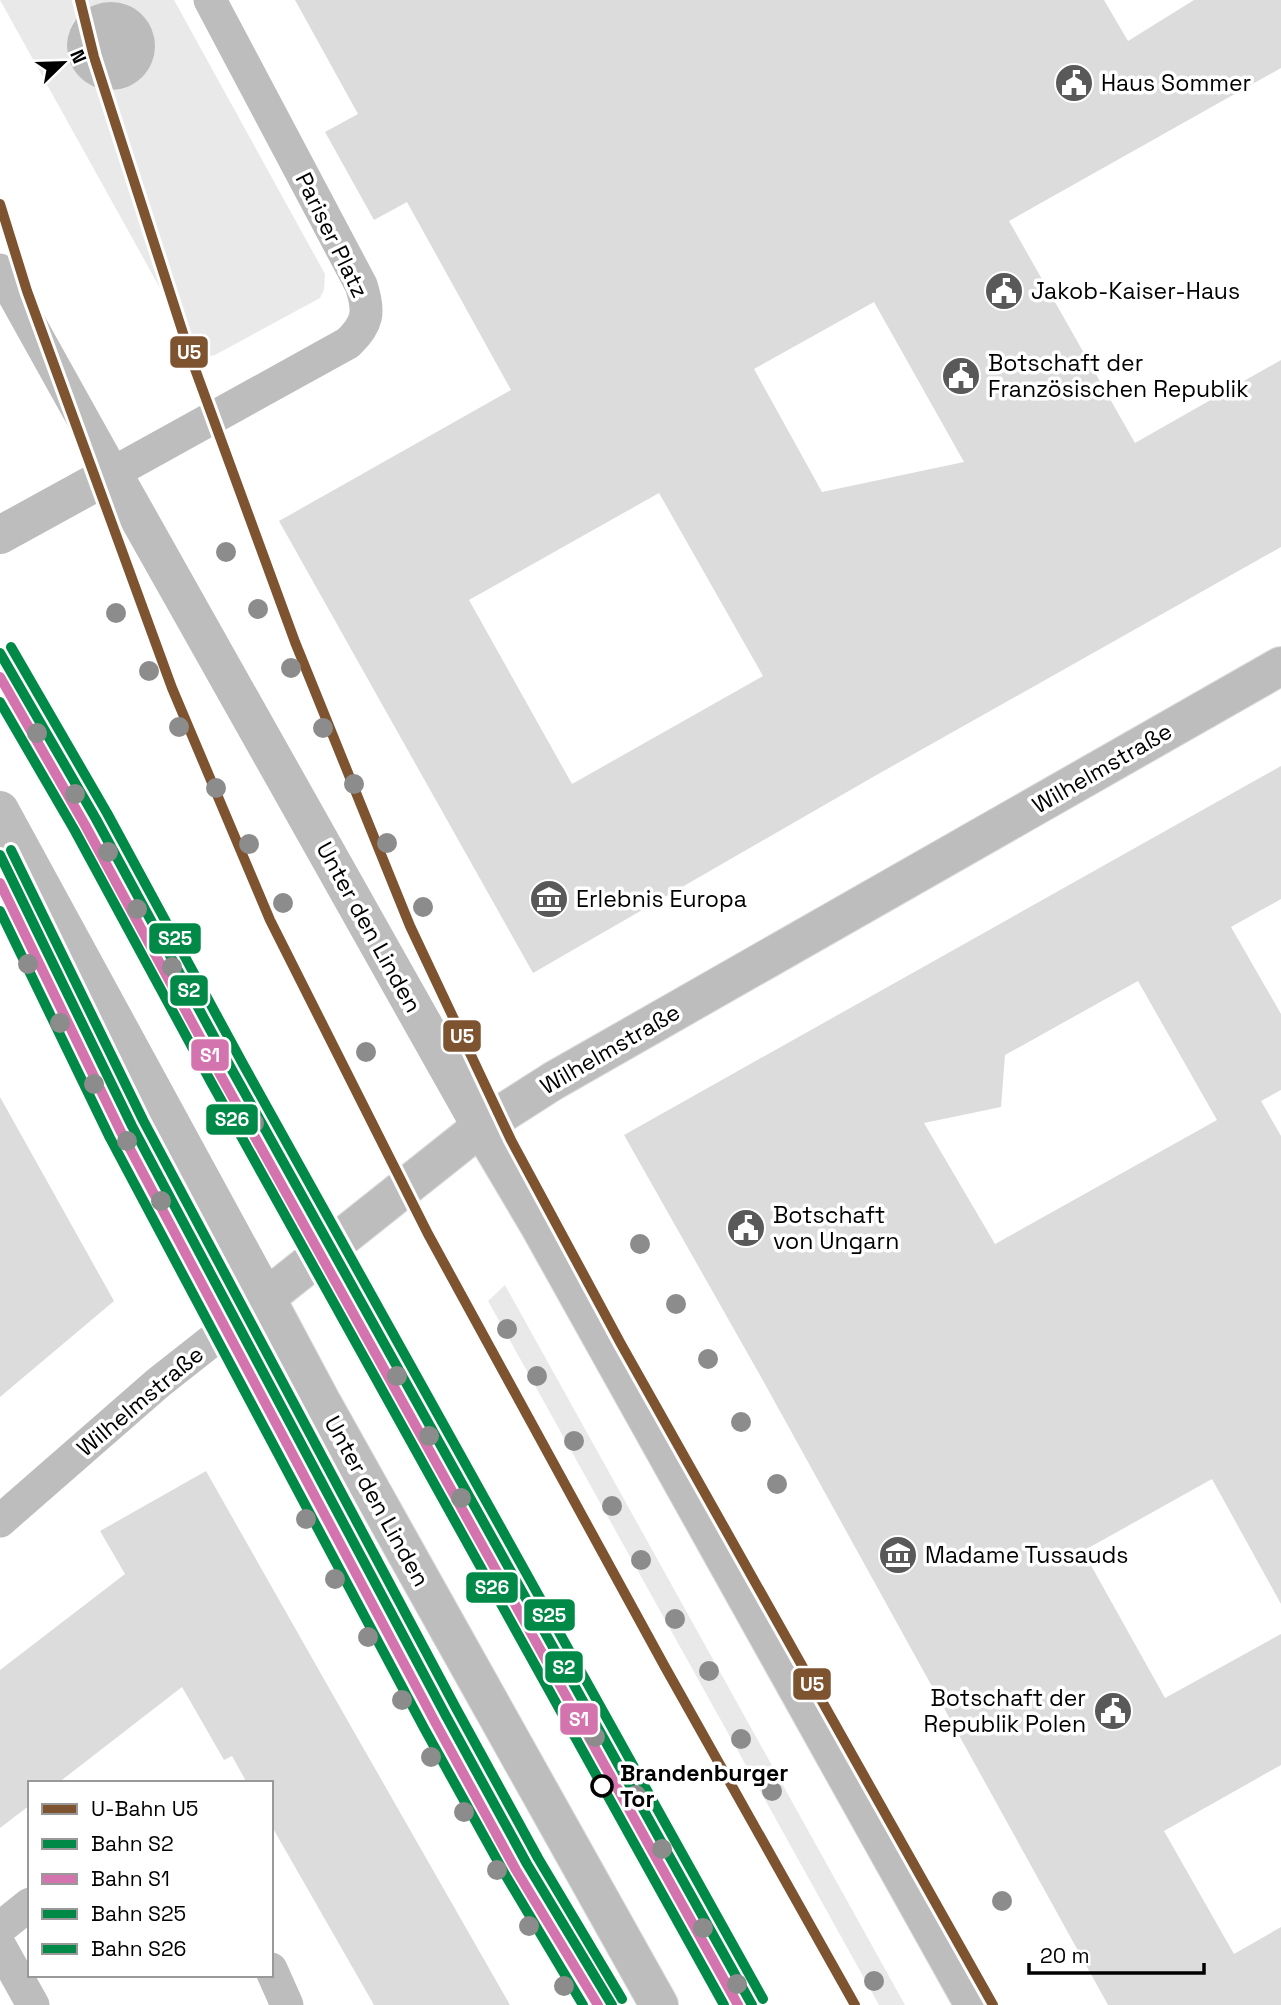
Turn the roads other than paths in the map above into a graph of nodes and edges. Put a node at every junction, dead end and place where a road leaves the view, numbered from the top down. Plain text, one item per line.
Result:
1 (210, 0) edge
2 (0, 270) edge
3 (113, 473) junction
4 (0, 536) edge
5 (1281, 666) edge
6 (0, 810) edge
7 (481, 1127) junction
8 (266, 1298) junction
9 (0, 1521) edge
10 (28, 1906) edge
11 (0, 1928) edge
12 (0, 1946) edge
13 (273, 1974) edge
14 (33, 2005) edge
15 (287, 2005) edge
16 (659, 2005) edge
17 (974, 2005) edge

1 - 3 lane, Pariser Platz
2 - 3 lane
3 - 4 main road, Pariser Platz
3 - 7 main road, Unter den Linden
5 - 7 main road, Wilhelmstraße
6 - 8 main road, Unter den Linden
7 - 8 main road, Wilhelmstraße
7 - 17 main road, Unter den Linden
8 - 9 lane, Wilhelmstraße
8 - 16 main road, Unter den Linden
10 - 11 lane
12 - 14 lane
13 - 15 lane

